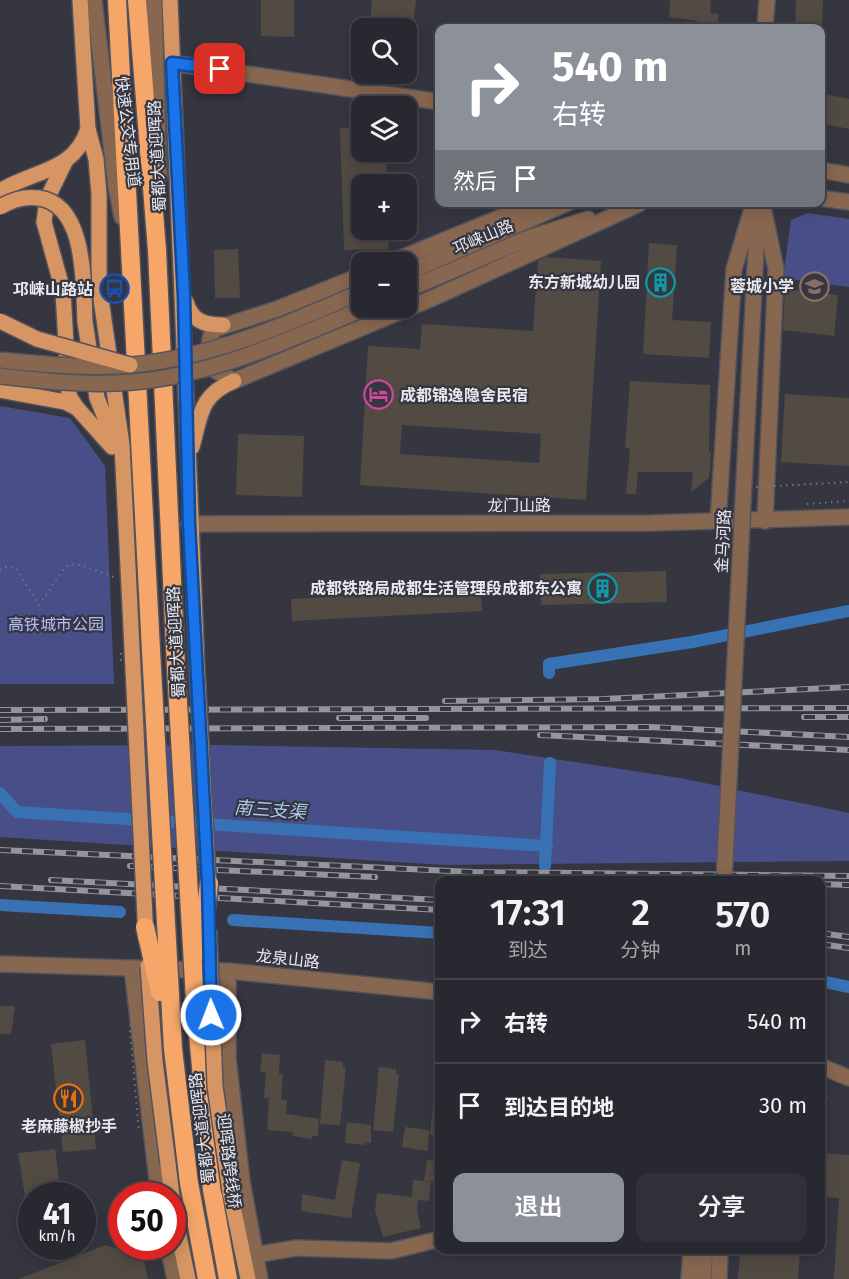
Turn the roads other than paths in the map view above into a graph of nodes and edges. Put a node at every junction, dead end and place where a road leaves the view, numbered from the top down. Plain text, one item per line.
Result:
1 (80, 0) edge
2 (94, 0) edge
3 (117, 0) edge
4 (137, 0) edge
5 (154, 0) edge
6 (170, 0) edge
7 (767, 0) edge
8 (765, 24) edge
9 (172, 63) junction
10 (435, 101) edge
11 (88, 129) junction
12 (66, 160) junction
13 (825, 171) edge
14 (849, 175) edge
15 (0, 191) edge
16 (825, 199) edge
17 (849, 202) edge
18 (0, 207) edge
19 (528, 207) edge
20 (558, 207) edge
21 (629, 207) edge
22 (633, 207) edge
23 (756, 207) edge
24 (758, 207) edge
25 (759, 207) edge
26 (157, 250) junction
27 (416, 252) edge
28 (132, 268) junction
29 (417, 268) edge
30 (351, 279) edge
31 (417, 285) edge
32 (184, 296) junction
33 (351, 296) edge
34 (351, 314) edge
35 (0, 321) edge
36 (223, 325) junction
37 (0, 360) edge
38 (130, 365) junction
39 (0, 376) edge
40 (234, 381) junction
41 (0, 390) edge
42 (77, 408) junction
43 (120, 456) junction
44 (187, 465) junction
45 (849, 517) edge
46 (765, 520) junction
47 (718, 521) junction
48 (127, 522) junction
49 (189, 524) junction
50 (724, 876) edge
51 (208, 883) junction
52 (145, 927) junction
53 (0, 964) edge
54 (132, 969) junction
55 (228, 971) junction
56 (435, 992) edge
57 (195, 1000) junction
58 (198, 1048) junction
59 (173, 1049) junction
60 (825, 1068) edge
61 (849, 1078) edge
62 (223, 1156) junction
63 (168, 1164) junction
64 (157, 1182) edge
65 (170, 1182) edge
66 (435, 1240) edge
67 (691, 1254) edge
68 (705, 1254) edge
69 (720, 1254) edge
70 (255, 1255) junction
71 (171, 1260) edge
72 (184, 1260) edge
73 (175, 1279) edge
74 (188, 1279) edge
75 (207, 1279) edge
76 (228, 1279) edge
77 (248, 1279) edge
78 (260, 1279) edge
79 (689, 1279) edge
80 (704, 1279) edge
81 (719, 1279) edge

1 - 11 main road
2 - 28 street, 快速公交专用道
3 - 28 highway, 蜀都大道迎晖路
4 - 26 highway, 蜀都大道迎晖路
5 - 26 street, 快速公交专用道
6 - 9 main road, 蜀都大道迎晖路
7 - 8 street
9 - 10 street
9 - 32 main road, 蜀都大道迎晖路
11 - 12 main road
11 - 48 main road
12 - 15 main road
12 - 42 main road
13 - 14 street
16 - 17 street
18 - 43 main road, bridge
19 - 27 street
20 - 29 street, 邛崃山路
21 - 31 street, 邛崃山路
22 - 40 street
23 - 47 street
24 - 50 street, 金马河路, bridge
25 - 46 street
26 - 57 highway, 蜀都大道迎晖路, bridge
28 - 59 highway, 蜀都大道迎晖路, bridge
30 - 36 street
32 - 36 main road
32 - 44 main road, 蜀都大道迎晖路
33 - 38 street, bridge
34 - 39 street, bridge
35 - 38 main road, bridge
36 - 40 street
37 - 38 street, bridge
40 - 44 main road
41 - 42 main road
42 - 43 main road
43 - 48 main road
44 - 49 main road, 蜀都大道迎晖路
45 - 46 street, 龙门山路
46 - 47 street, 龙门山路
47 - 49 street, 龙门山路
48 - 52 main road, bridge
49 - 51 main road, 蜀都大道迎晖路, bridge
51 - 57 highway, bridge
51 - 62 main road, 蜀都大道迎晖路, bridge
52 - 59 highway, bridge
52 - 63 main road, bridge
53 - 54 street, 龙泉山路
54 - 55 street, 龙泉山路
54 - 64 street
55 - 56 street, 龙泉山路
55 - 70 street
57 - 58 highway, 蜀都大道迎晖路
58 - 62 highway, bridge
58 - 76 highway, 迎晖路跨线桥
59 - 63 highway, bridge
59 - 75 highway
60 - 61 street
62 - 77 main road, 蜀都大道迎晖路, bridge
63 - 65 main road
66 - 70 street
67 - 79 street
68 - 80 street
69 - 81 street
70 - 78 street
71 - 73 street
72 - 74 main road

